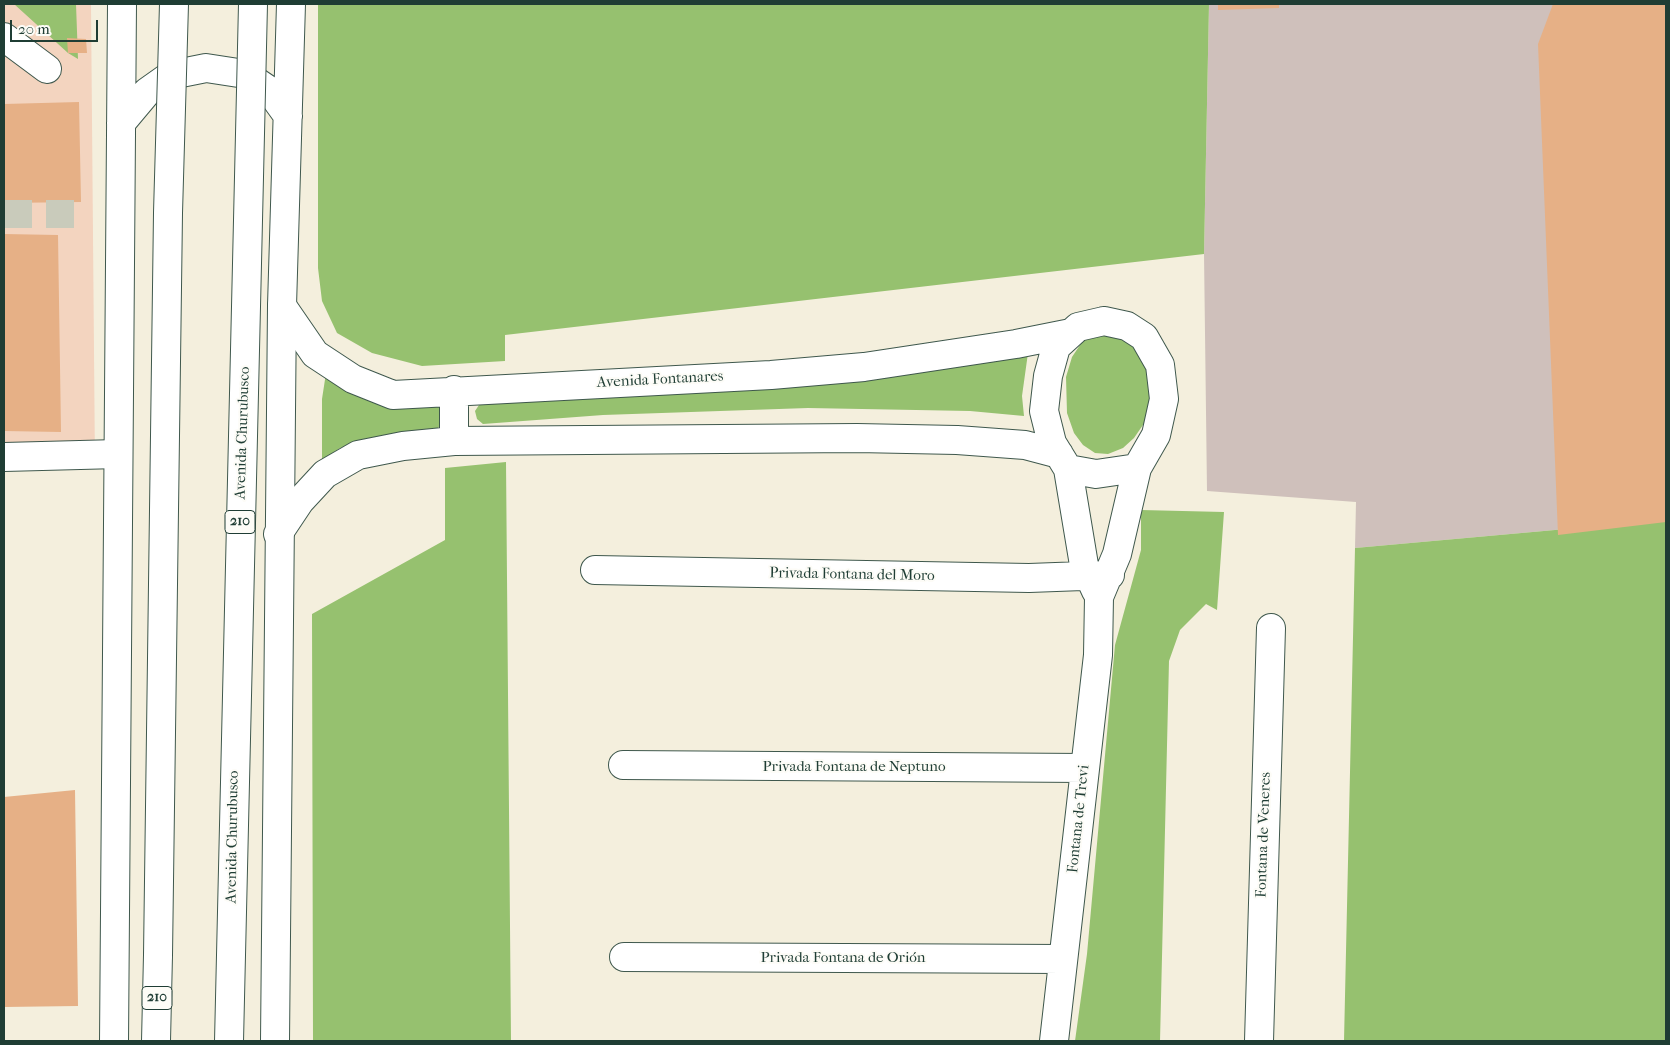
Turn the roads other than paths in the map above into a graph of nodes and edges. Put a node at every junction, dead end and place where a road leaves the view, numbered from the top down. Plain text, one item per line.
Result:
1 (122, 4) edge
2 (174, 4) edge
3 (253, 4) edge
4 (292, 4) edge
5 (4, 37) edge
6 (47, 69) dead end
7 (288, 116) junction
8 (121, 123) junction
9 (282, 306) junction
10 (1071, 333) junction
11 (454, 390) junction
12 (454, 441) junction
13 (118, 454) junction
14 (4, 458) edge
15 (1064, 462) junction
16 (1137, 468) junction
17 (278, 534) junction
18 (595, 570) dead end
19 (1099, 583) junction
20 (1270, 628) dead end
21 (623, 766) dead end
22 (1085, 768) junction
23 (624, 957) dead end
24 (1063, 959) junction
25 (114, 1041) edge
26 (156, 1041) edge
27 (229, 1041) edge
28 (275, 1041) edge
29 (1054, 1041) edge
30 (1259, 1041) edge

1 - 8 main road
2 - 26 main road, 210, bridge
3 - 27 main road, Avenida Churubusco / 210, bridge
4 - 7 main road
5 - 6 main road
7 - 8 main road
7 - 9 main road
8 - 13 main road
9 - 11 main road, Avenida Fontanares
9 - 17 main road
10 - 11 main road, Avenida Fontanares
10 - 15 main road
10 - 16 main road
11 - 12 main road
12 - 15 main road
12 - 17 main road
13 - 14 main road
13 - 25 main road
15 - 16 main road
15 - 19 main road
16 - 19 main road
17 - 28 main road
18 - 19 main road, Privada Fontana del Moro
19 - 22 main road, Fontana de Trevi
20 - 30 main road, Fontana de Veneres
21 - 22 main road, Privada Fontana de Neptuno
22 - 24 main road, Fontana de Trevi
23 - 24 main road, Privada Fontana de Orión
24 - 29 main road, Fontana de Trevi

